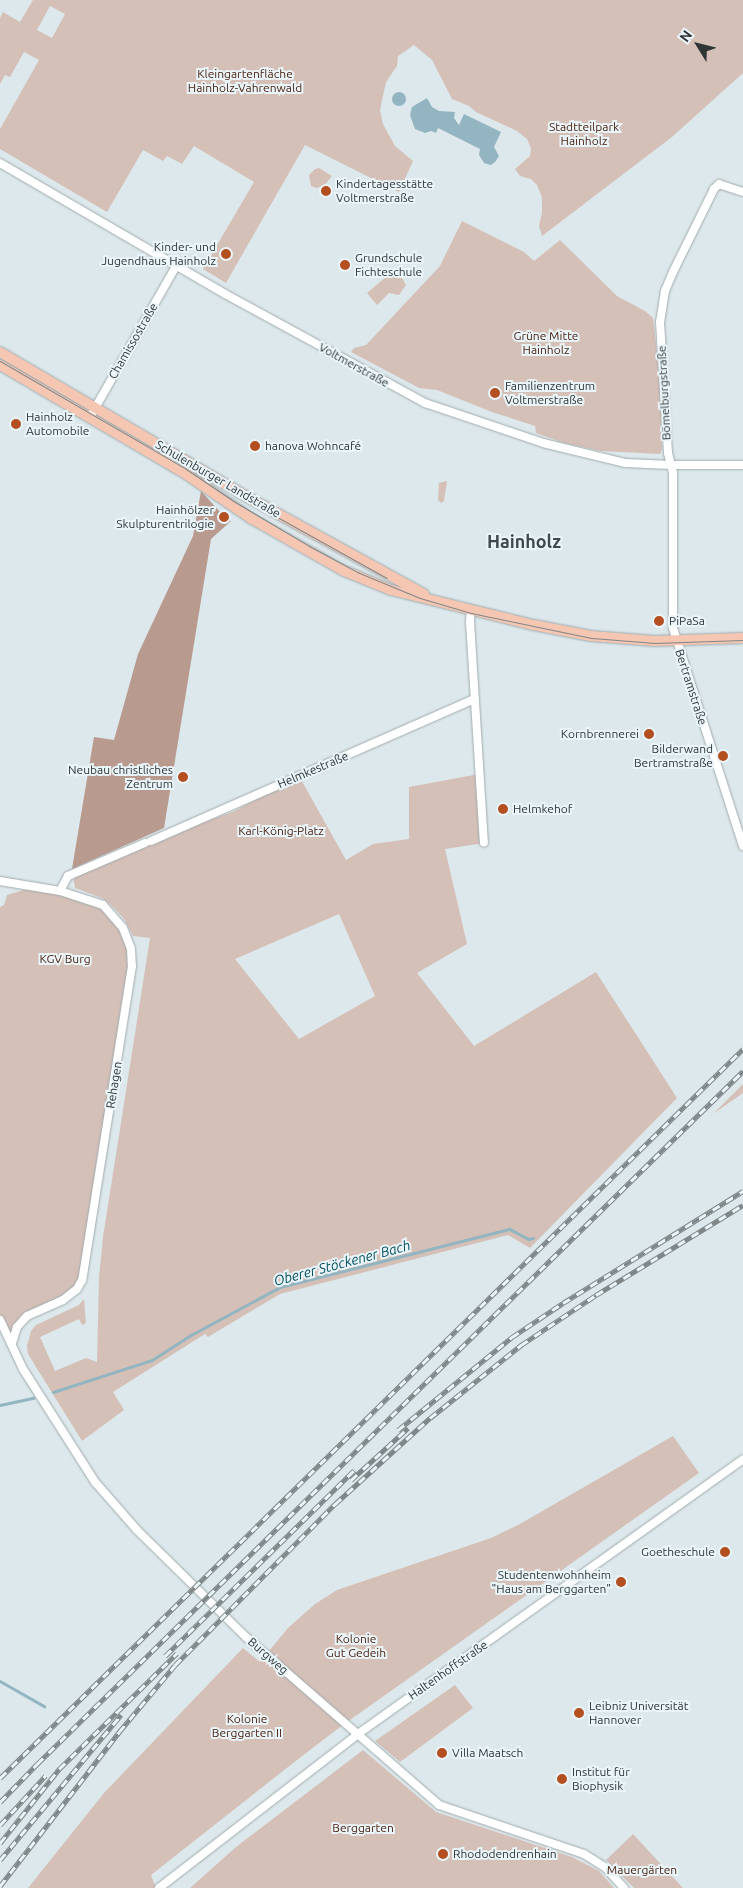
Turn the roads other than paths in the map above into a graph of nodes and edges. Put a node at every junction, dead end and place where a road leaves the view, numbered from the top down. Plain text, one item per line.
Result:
1 (0, 163) edge
2 (743, 192) edge
3 (176, 266) junction
4 (0, 352) edge
5 (0, 365) edge
6 (92, 413) junction
7 (671, 465) junction
8 (743, 465) edge
9 (439, 601) junction
10 (471, 610) junction
11 (743, 638) edge
12 (677, 641) junction
13 (474, 699) junction
14 (484, 843) dead end
15 (743, 846) edge
16 (0, 881) edge
17 (60, 891) junction
18 (0, 1320) edge
19 (12, 1343) junction
20 (743, 1459) edge
21 (358, 1734) junction
22 (159, 1888) edge
23 (624, 1888) edge

1 - 3 street, Voltmerstraße
2 - 7 street, Bömelburgstraße
3 - 6 street, Chamissostraße
3 - 7 street, Voltmerstraße
4 - 6 main road, Schulenburger Landstraße
5 - 6 main road, Schulenburger Landstraße
6 - 9 main road, Schulenburger Landstraße
6 - 9 main road, Schulenburger Landstraße
7 - 8 street, Voltmerstraße
7 - 12 street, Bömelburgstraße
9 - 10 main road, Schulenburger Landstraße
10 - 12 main road, Schulenburger Landstraße
10 - 13 street
11 - 12 main road, Schulenburger Landstraße
12 - 15 street, Bertramstraße
13 - 14 street
13 - 17 street, Helmkestraße
16 - 17 street, Rehagen
17 - 19 street, Rehagen
18 - 19 street, Burgweg
19 - 21 street, Burgweg
20 - 21 street, Haltenhoffstraße
21 - 22 street, Haltenhoffstraße
21 - 23 street, Burgweg

